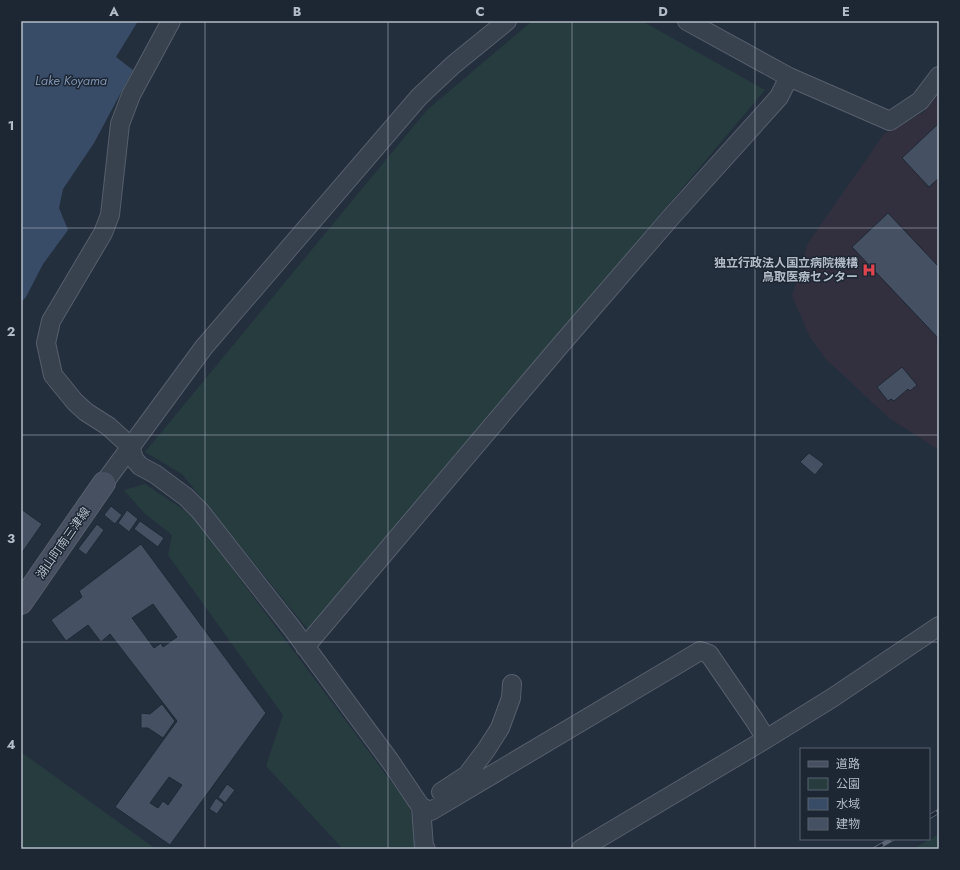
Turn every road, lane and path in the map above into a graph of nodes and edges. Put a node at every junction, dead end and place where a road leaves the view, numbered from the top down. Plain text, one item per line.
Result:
1 (171, 21) edge
2 (507, 21) edge
3 (687, 21) edge
4 (939, 76) edge
5 (788, 77) junction
6 (130, 446) junction
7 (104, 483) joint
8 (21, 603) edge
9 (939, 626) edge
10 (306, 647) junction
11 (512, 684) dead end
12 (766, 739) junction
13 (421, 807) junction
14 (426, 849) edge
15 (581, 849) edge

1 - 6 street
2 - 6 street
3 - 5 street
4 - 5 street
5 - 10 street
6 - 7 street
6 - 10 street
7 - 8 street, 湖山町南三津線
9 - 12 street
10 - 13 street
11 - 13 street
12 - 13 street
12 - 15 street
13 - 14 street

